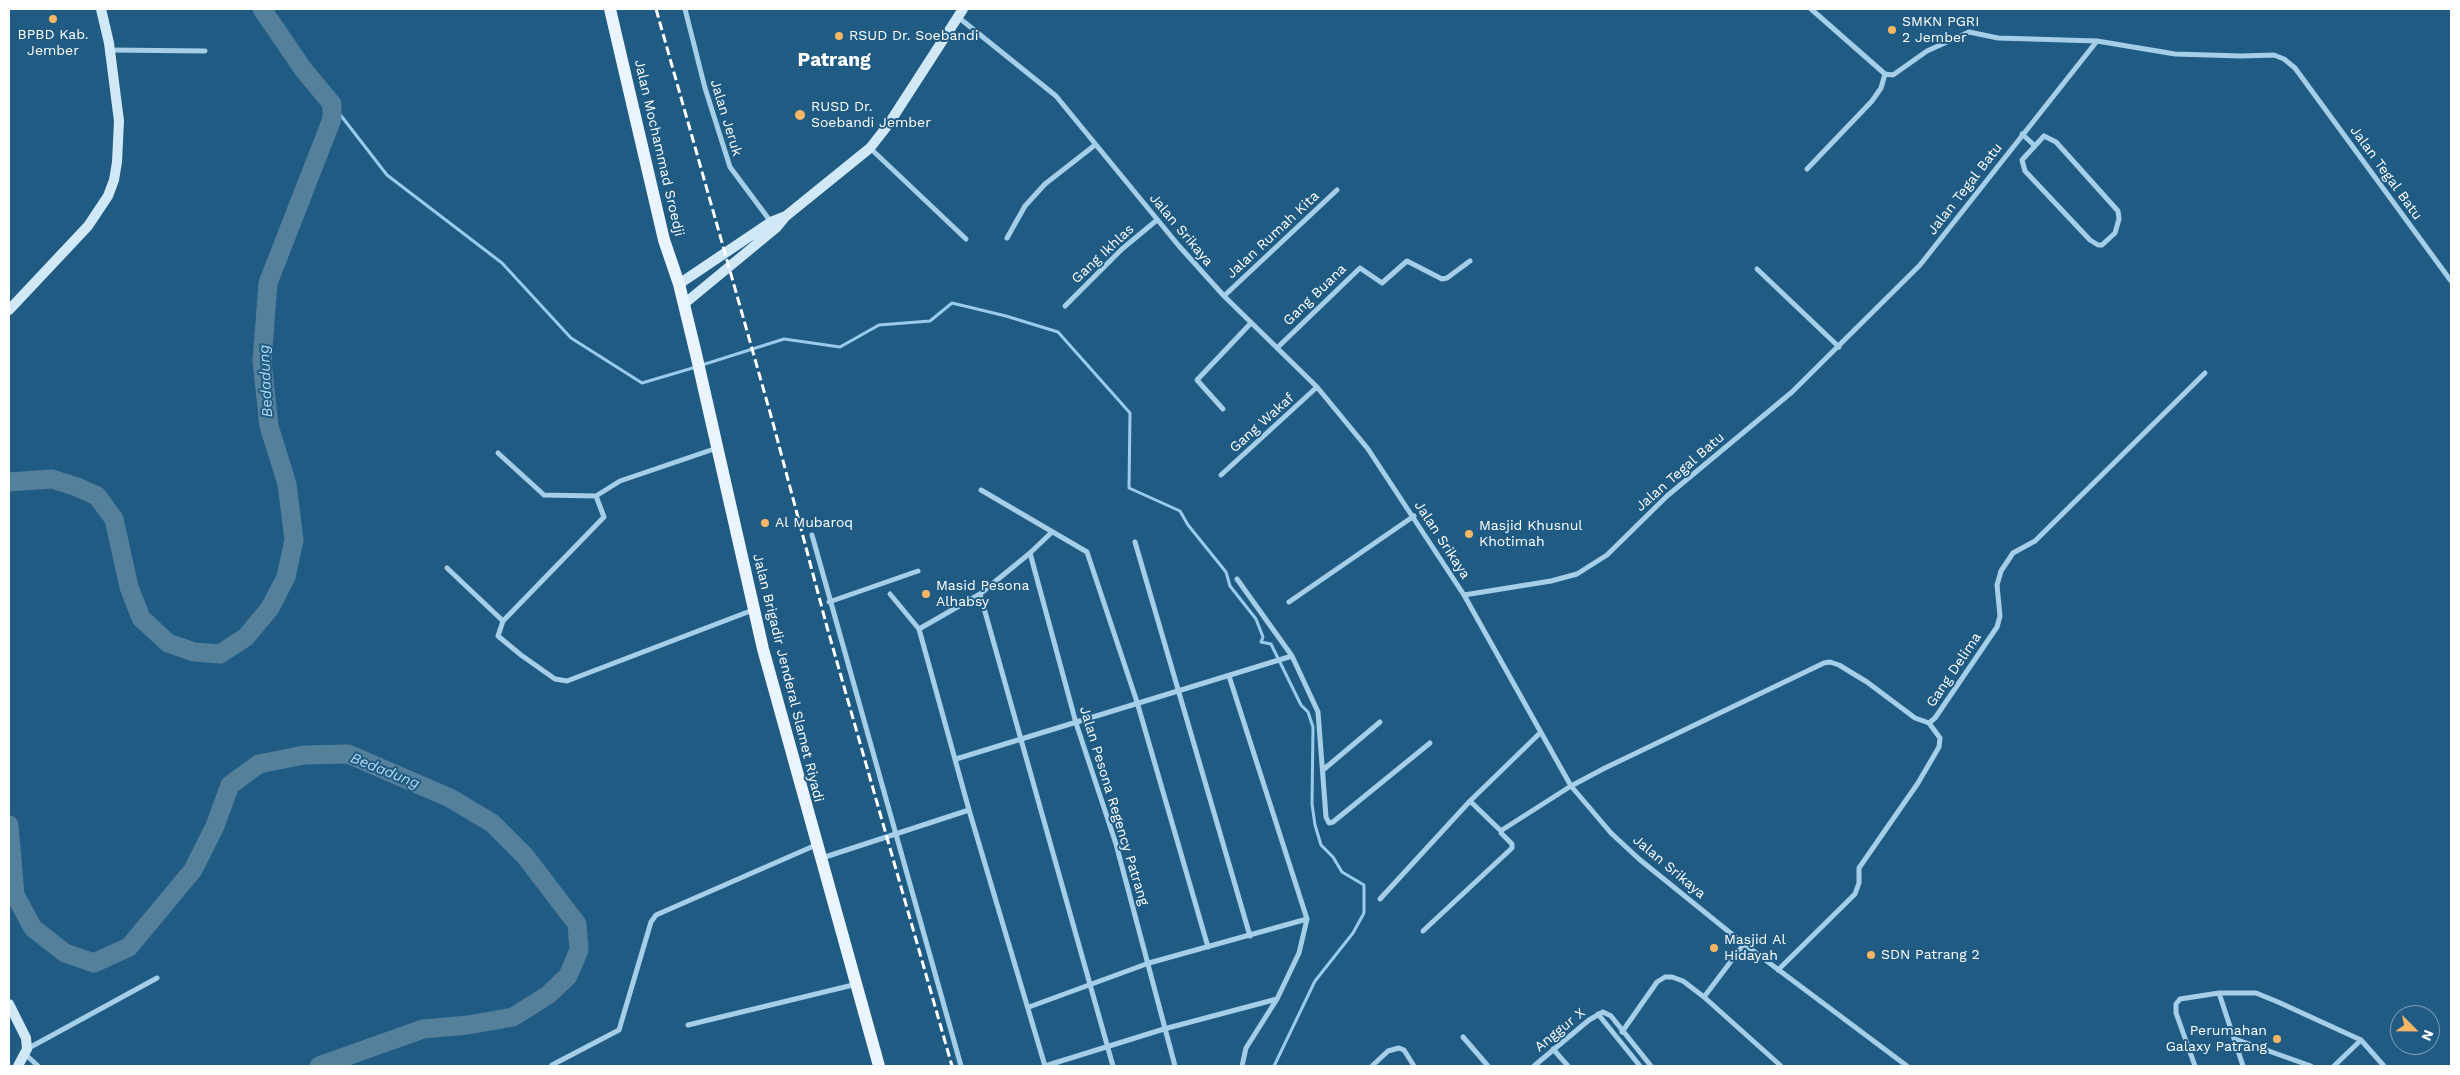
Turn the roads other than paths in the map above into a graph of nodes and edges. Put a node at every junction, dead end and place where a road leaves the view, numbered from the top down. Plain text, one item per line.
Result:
1 (100, 9) edge
2 (610, 9) edge
3 (684, 9) edge
4 (1811, 9) edge
5 (960, 13) edge
6 (2096, 40) junction
7 (110, 50) junction
8 (205, 51) dead end
9 (1885, 74) junction
10 (2022, 134) junction
11 (1095, 145) junction
12 (2035, 146) junction
13 (870, 148) junction
14 (1807, 169) dead end
15 (1337, 190) dead end
16 (786, 216) junction
17 (1157, 220) junction
18 (772, 222) junction
19 (1007, 238) dead end
20 (966, 239) dead end
21 (1470, 261) dead end
22 (1757, 269) dead end
23 (2451, 281) edge
24 (682, 294) junction
25 (1224, 296) junction
26 (1065, 306) dead end
27 (9, 310) edge
28 (1251, 323) junction
29 (1839, 347) junction
30 (1277, 348) junction
31 (2205, 373) dead end
32 (1318, 387) junction
33 (1223, 409) dead end
34 (717, 448) junction
35 (498, 453) dead end
36 (1221, 475) dead end
37 (982, 490) dead end
38 (596, 496) junction
39 (1414, 516) junction
40 (1052, 532) junction
41 (812, 535) dead end
42 (1135, 542) dead end
43 (1030, 553) junction
44 (447, 568) dead end
45 (918, 571) dead end
46 (1238, 579) dead end
47 (890, 594) dead end
48 (980, 594) junction
49 (1464, 595) junction
50 (829, 602) junction
51 (1289, 602) dead end
52 (754, 610) junction
53 (503, 621) junction
54 (919, 629) junction
55 (1289, 657) junction
56 (1229, 676) junction
57 (1180, 691) junction
58 (1136, 702) junction
59 (1380, 722) dead end
60 (1929, 722) junction
61 (1076, 723) junction
62 (1540, 733) junction
63 (1022, 739) junction
64 (1430, 743) dead end
65 (956, 758) junction
66 (1323, 770) junction
67 (1571, 786) junction
68 (1470, 801) junction
69 (969, 810) junction
70 (1501, 831) junction
71 (896, 834) junction
72 (817, 845) junction
73 (821, 859) junction
74 (1380, 899) dead end
75 (1307, 919) junction
76 (1424, 931) dead end
77 (1250, 936) junction
78 (1744, 944) junction
79 (1208, 947) junction
80 (1149, 963) junction
81 (1778, 970) junction
82 (157, 978) dead end
83 (857, 984) junction
84 (1092, 984) junction
85 (2218, 992) junction
86 (1704, 997) junction
87 (1277, 999) junction
88 (9, 1004) edge
89 (1029, 1007) junction
90 (1598, 1014) junction
91 (688, 1025) dead end
92 (1164, 1029) junction
93 (1622, 1032) junction
94 (1464, 1037) dead end
95 (2235, 1039) junction
96 (2361, 1040) junction
97 (1108, 1046) junction
98 (1553, 1049) junction
99 (26, 1051) junction
100 (552, 1065) dead end
101 (1242, 1065) edge
102 (18, 1066) edge
103 (38, 1066) edge
104 (879, 1066) edge
105 (961, 1066) edge
106 (1045, 1066) edge
107 (1113, 1066) edge
108 (1175, 1066) edge
109 (1234, 1066) edge
110 (1372, 1066) edge
111 (1414, 1066) edge
112 (1488, 1066) edge
113 (1534, 1066) edge
114 (1568, 1066) edge
115 (1640, 1066) edge
116 (1651, 1066) edge
117 (1782, 1066) edge
118 (1907, 1066) edge
119 (2195, 1066) edge
120 (2243, 1066) edge
121 (2311, 1066) edge
122 (2334, 1066) edge
123 (2384, 1066) edge

1 - 7 main road
2 - 24 main road, Jalan Mochammad Sroedji
3 - 18 street, Jalan Jeruk
4 - 9 street
5 - 11 street, Jalan Srikaya
5 - 13 main road
6 - 9 street
6 - 10 street, Jalan Tegal Batu
6 - 23 street, Jalan Tegal Batu
7 - 8 street
7 - 27 main road
9 - 14 street
10 - 12 street
10 - 29 street, Jalan Tegal Batu
11 - 17 street, Jalan Srikaya
11 - 19 street
12 - 12 street
13 - 16 main road
13 - 20 street
15 - 25 street, Jalan Rumah Kita
16 - 18 main road
16 - 24 main road
17 - 25 street, Jalan Srikaya
17 - 26 street, Gang Ikhlas
18 - 24 main road
21 - 30 street, Gang Buana
22 - 29 street
24 - 34 main road, Jalan Brigadir Jenderal Slamet Riyadi
25 - 28 street, Jalan Srikaya
28 - 30 street, Jalan Srikaya
28 - 33 street
29 - 49 street, Jalan Tegal Batu
30 - 32 street, Jalan Srikaya
31 - 60 street, Gang Delima
32 - 36 street, Gang Wakaf
32 - 39 street, Jalan Srikaya
34 - 38 street
34 - 52 main road, Jalan Brigadir Jenderal Slamet Riyadi
35 - 38 street
37 - 40 street
38 - 53 street
39 - 49 street, Jalan Srikaya
39 - 51 street
40 - 43 street
40 - 58 street
41 - 50 street
42 - 57 street
43 - 48 street
43 - 61 street, Jalan Pesona Regency Patrang
44 - 53 street
45 - 50 street
46 - 55 street
47 - 54 street
48 - 54 street
48 - 63 street
49 - 62 street, Jalan Srikaya
50 - 71 street
52 - 53 street
52 - 72 main road, Jalan Brigadir Jenderal Slamet Riyadi
54 - 65 street
55 - 56 street
55 - 66 street
56 - 57 street
56 - 75 street
57 - 58 street
57 - 77 street
58 - 61 street
58 - 79 street
59 - 66 street
60 - 67 street, Gang Delima
60 - 81 street
61 - 63 street
61 - 80 street, Jalan Pesona Regency Patrang
62 - 67 street, Jalan Srikaya
62 - 68 street
63 - 65 street
63 - 84 street
64 - 66 street
65 - 69 street
67 - 70 street
67 - 78 street, Jalan Srikaya
68 - 70 street
68 - 74 street
69 - 71 street
69 - 89 street
70 - 76 street
71 - 73 street
71 - 105 street
72 - 73 main road, Jalan Brigadir Jenderal Slamet Riyadi
72 - 100 street
73 - 83 main road, Jalan Brigadir Jenderal Slamet Riyadi
75 - 77 street
75 - 87 street
77 - 79 street
78 - 81 street, Jalan Srikaya
78 - 86 street
79 - 80 street
80 - 84 street
80 - 92 street, Jalan Pesona Regency Patrang
81 - 118 street, Jalan Srikaya
82 - 99 street
83 - 91 street
83 - 104 main road, Jalan Brigadir Jenderal Slamet Riyadi
84 - 89 street
84 - 97 street
85 - 95 street
85 - 96 street
85 - 119 street
86 - 93 street
86 - 117 street
87 - 92 street
87 - 101 street
88 - 99 main road
89 - 106 street
90 - 93 street, Anggur X
90 - 98 street, Anggur X
90 - 115 street
92 - 97 street
92 - 108 street, Jalan Pesona Regency Patrang
93 - 116 street
94 - 112 street
95 - 120 street
95 - 121 street
96 - 122 street
96 - 123 street
97 - 106 street
97 - 107 street
98 - 113 street, Anggur X
98 - 114 street
99 - 102 main road
99 - 103 street
101 - 109 street
110 - 111 street

